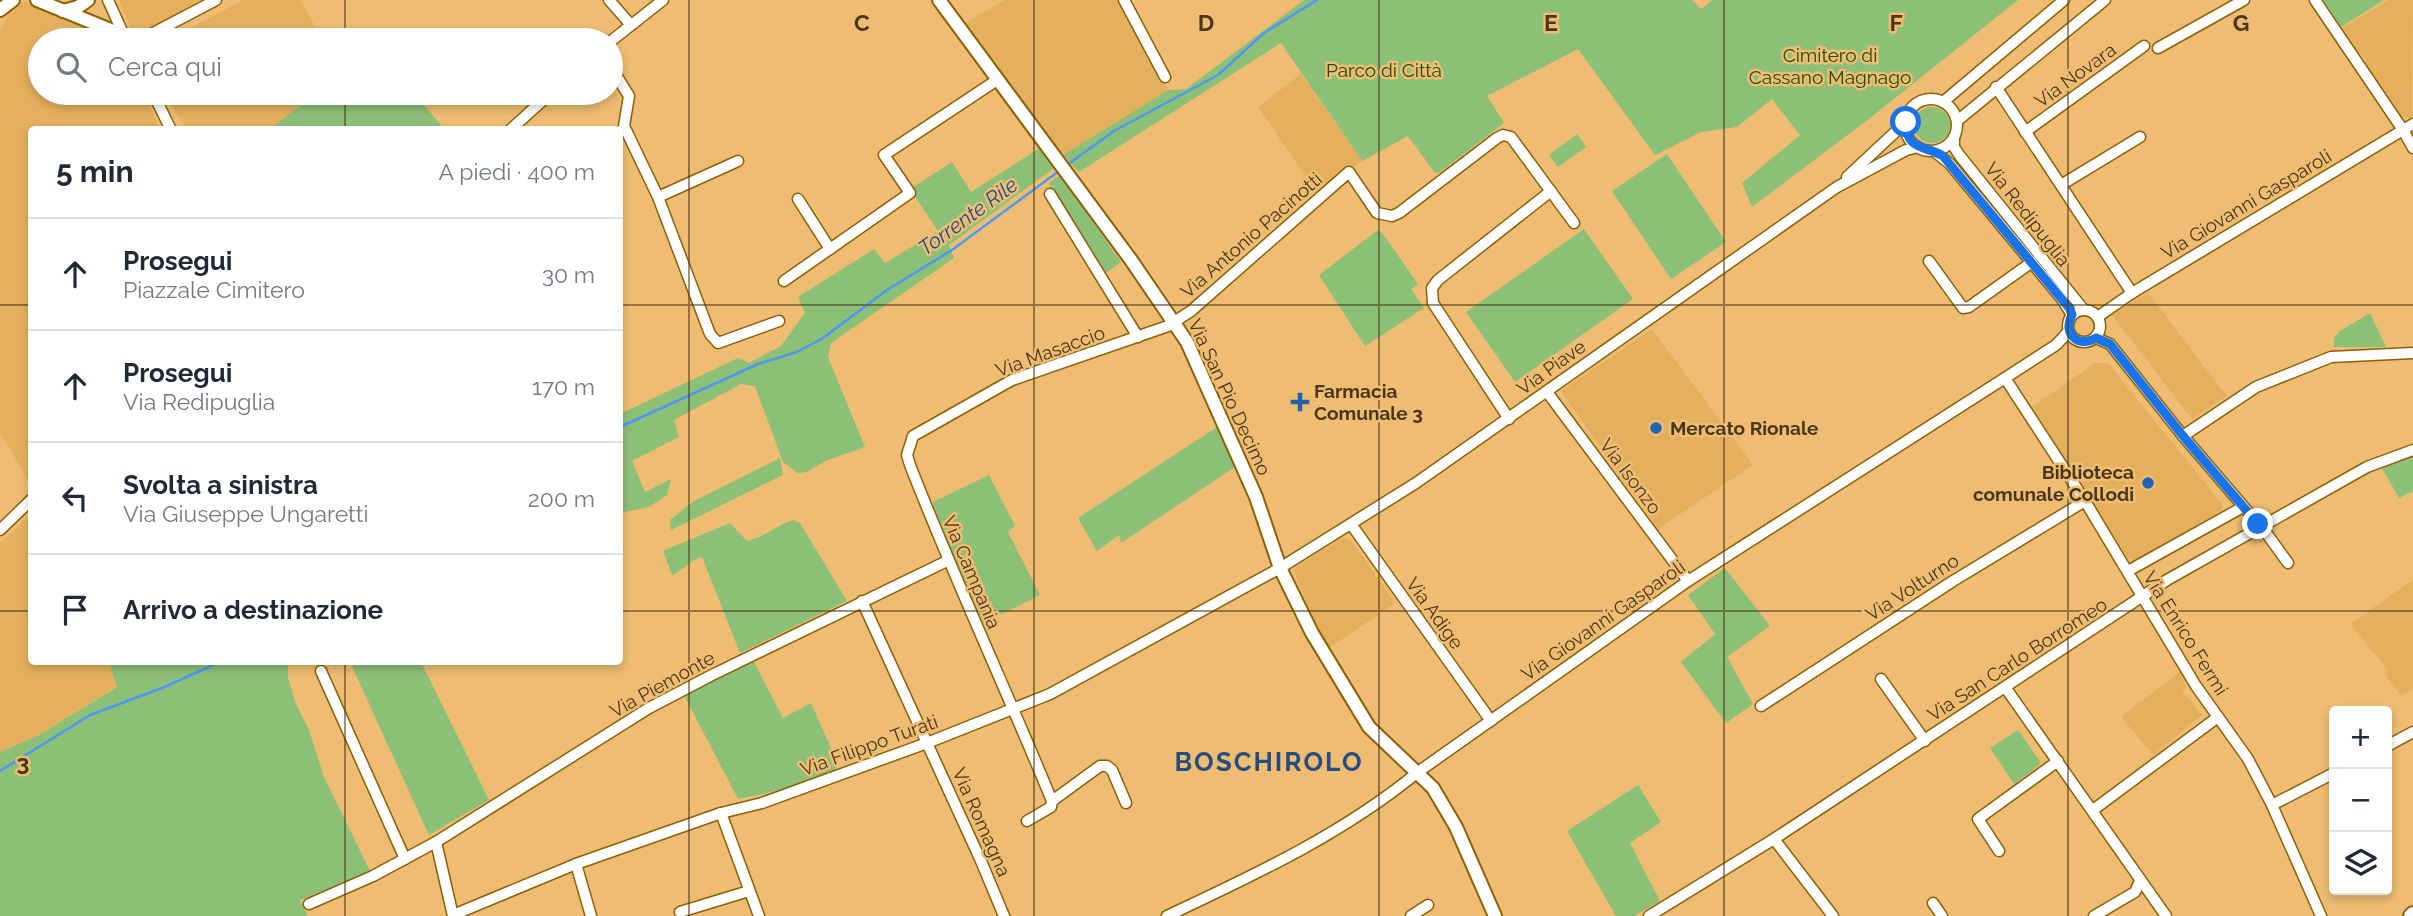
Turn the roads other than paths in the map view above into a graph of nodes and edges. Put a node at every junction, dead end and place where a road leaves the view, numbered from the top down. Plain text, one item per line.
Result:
1 (13, 0) edge
2 (37, 0) edge
3 (88, 0) edge
4 (108, 0) edge
5 (216, 0) edge
6 (609, 0) edge
7 (663, 0) edge
8 (939, 0) edge
9 (1124, 0) edge
10 (2064, 0) edge
11 (2105, 0) edge
12 (2244, 0) edge
13 (2315, 0) edge
14 (0, 10) edge
15 (62, 11) junction
16 (631, 25) junction
17 (102, 28) edge
18 (121, 28) edge
19 (163, 28) edge
20 (623, 31) edge
21 (2144, 46) dead end
22 (2158, 48) dead end
23 (1164, 77) dead end
24 (997, 80) junction
25 (623, 86) edge
26 (1996, 87) junction
27 (1943, 102) junction
28 (159, 105) edge
29 (538, 105) edge
30 (1957, 121) junction
31 (1906, 122) junction
32 (169, 126) edge
33 (514, 126) edge
34 (2408, 127) edge
35 (2025, 132) junction
36 (1954, 137) junction
37 (2140, 137) dead end
38 (1918, 147) junction
39 (2413, 148) edge
40 (1934, 150) junction
41 (738, 161) dead end
42 (2061, 185) junction
43 (1837, 187) junction
44 (1551, 191) junction
45 (1049, 194) dead end
46 (658, 197) junction
47 (798, 199) dead end
48 (1574, 223) dead end
49 (830, 249) junction
50 (1929, 261) dead end
51 (2032, 262) junction
52 (784, 281) dead end
53 (2132, 293) junction
54 (2083, 310) junction
55 (2072, 315) junction
56 (2099, 316) junction
57 (779, 321) dead end
58 (1175, 323) junction
59 (2071, 335) junction
60 (1138, 337) junction
61 (2096, 338) junction
62 (2413, 353) edge
63 (2006, 378) junction
64 (1547, 392) junction
65 (1509, 418) junction
66 (2183, 436) junction
67 (909, 445) joint
68 (2413, 450) edge
69 (2085, 501) junction
70 (28, 503) edge
71 (2243, 507) junction
72 (1351, 524) junction
73 (2262, 528) junction
74 (0, 530) edge
75 (947, 561) junction
76 (2288, 563) dead end
77 (1280, 568) junction
78 (2128, 571) junction
79 (1688, 581) junction
80 (2142, 596) junction
81 (862, 601) junction
82 (321, 671) dead end
83 (1881, 679) dead end
84 (2005, 687) junction
85 (1761, 706) dead end
86 (1014, 710) junction
87 (2218, 717) junction
88 (1490, 721) junction
89 (2413, 732) edge
90 (1925, 741) junction
91 (926, 743) junction
92 (2392, 743) edge
93 (2058, 761) junction
94 (1418, 772) junction
95 (2329, 776) edge
96 (1052, 801) junction
97 (1126, 803) dead end
98 (2272, 805) junction
99 (2093, 810) junction
100 (721, 813) junction
101 (1027, 821) dead end
102 (1774, 839) junction
103 (436, 842) junction
104 (1999, 851) dead end
105 (405, 859) junction
106 (576, 864) junction
107 (2140, 881) junction
108 (749, 891) junction
109 (1933, 903) dead end
110 (309, 904) dead end
111 (1428, 905) dead end
112 (680, 912) dead end
113 (453, 915) edge
114 (591, 916) edge
115 (759, 916) edge
116 (1004, 916) edge
117 (1167, 916) edge
118 (1411, 916) edge
119 (1495, 916) edge
120 (1649, 916) edge
121 (1833, 916) edge
122 (1942, 916) edge
123 (2094, 916) edge
124 (2166, 916) edge
125 (2320, 916) edge

1 - 14 street
2 - 15 street
3 - 15 street
4 - 18 street
5 - 19 street
6 - 16 street
7 - 16 street
8 - 24 street, Via San Pio Decimo
9 - 23 street
10 - 27 street
11 - 26 street
12 - 22 street
13 - 34 street
15 - 17 street
16 - 20 street
21 - 35 street, Via Novara
24 - 49 street
24 - 58 street, Via San Pio Decimo
25 - 46 street
26 - 30 street
26 - 35 street, Via Novara
27 - 30 street
27 - 31 street
28 - 32 street
29 - 33 street
30 - 36 street
31 - 38 street
31 - 43 street, Via Piave
34 - 39 street
34 - 53 street, Via Giovanni Gasparoli
35 - 42 street, Via Novara
36 - 40 street
36 - 54 street, Via Redipuglia
37 - 42 street
38 - 40 street
38 - 43 street, Via Piave
40 - 51 street, Via Redipuglia
41 - 46 street
42 - 53 street, Via Novara
43 - 64 street, Via Piave
44 - 48 street
44 - 58 street, Via Antonio Pacinotti
44 - 65 street
45 - 60 street
46 - 57 street
47 - 49 street
49 - 52 street
50 - 51 street, Via Redipuglia
51 - 55 street, Via Redipuglia
53 - 56 street, Via Giovanni Gasparoli
54 - 55 street
54 - 56 street
55 - 59 street
56 - 61 street
58 - 60 street, Via Masaccio
58 - 77 street, Via San Pio Decimo
59 - 61 street
59 - 63 street, Via Giovanni Gasparoli
60 - 67 street, Via Masaccio
61 - 66 street
62 - 66 street
63 - 69 street, Via Enrico Fermi
63 - 79 street, Via Giovanni Gasparoli
64 - 65 street, Via Piave
64 - 79 street, Via Isonzo
65 - 72 street, Via Piave
66 - 71 street
67 - 75 street, Via Campania
68 - 73 street, Via San Carlo Borromeo
69 - 78 street, Via Enrico Fermi
69 - 85 street, Via Volturno
70 - 74 street
71 - 73 street
71 - 78 street
72 - 77 street, Via Piave
72 - 88 street, Via Adige
73 - 76 street
73 - 80 street, Via San Carlo Borromeo
75 - 81 street, Via Piemonte
75 - 86 street, Via Campania
77 - 86 street, Via Filippo Turati
77 - 94 street, Via San Pio Decimo
78 - 80 street, Via Enrico Fermi
79 - 88 street, Via Giovanni Gasparoli
80 - 84 street, Via San Carlo Borromeo
80 - 87 street, Via Enrico Fermi
81 - 91 street, Via Romagna
81 - 103 street, Via Piemonte
82 - 105 street
83 - 90 street
84 - 90 street, Via San Carlo Borromeo
84 - 93 street
86 - 91 street, Via Filippo Turati
86 - 96 street, Via Campania
87 - 98 street, Via Enrico Fermi
87 - 99 street
88 - 94 street, Via Giovanni Gasparoli
89 - 92 street
90 - 102 street, Via San Carlo Borromeo
91 - 100 street, Via Filippo Turati
91 - 116 street, Via Romagna
93 - 99 street
93 - 104 street
94 - 117 street, Via Giovanni Gasparoli
94 - 119 street, Via San Pio Decimo
95 - 98 street
96 - 97 street
96 - 101 street
98 - 125 street, Via Enrico Fermi
99 - 107 street
100 - 106 street, Via Filippo Turati
100 - 108 street
102 - 120 street, Via San Carlo Borromeo
102 - 121 street
103 - 105 street, Via Piemonte
103 - 113 street
105 - 110 street, Via Piemonte
106 - 113 street, Via Filippo Turati
106 - 114 street
107 - 123 street
107 - 124 street
108 - 112 street
108 - 115 street
109 - 122 street
111 - 118 street

